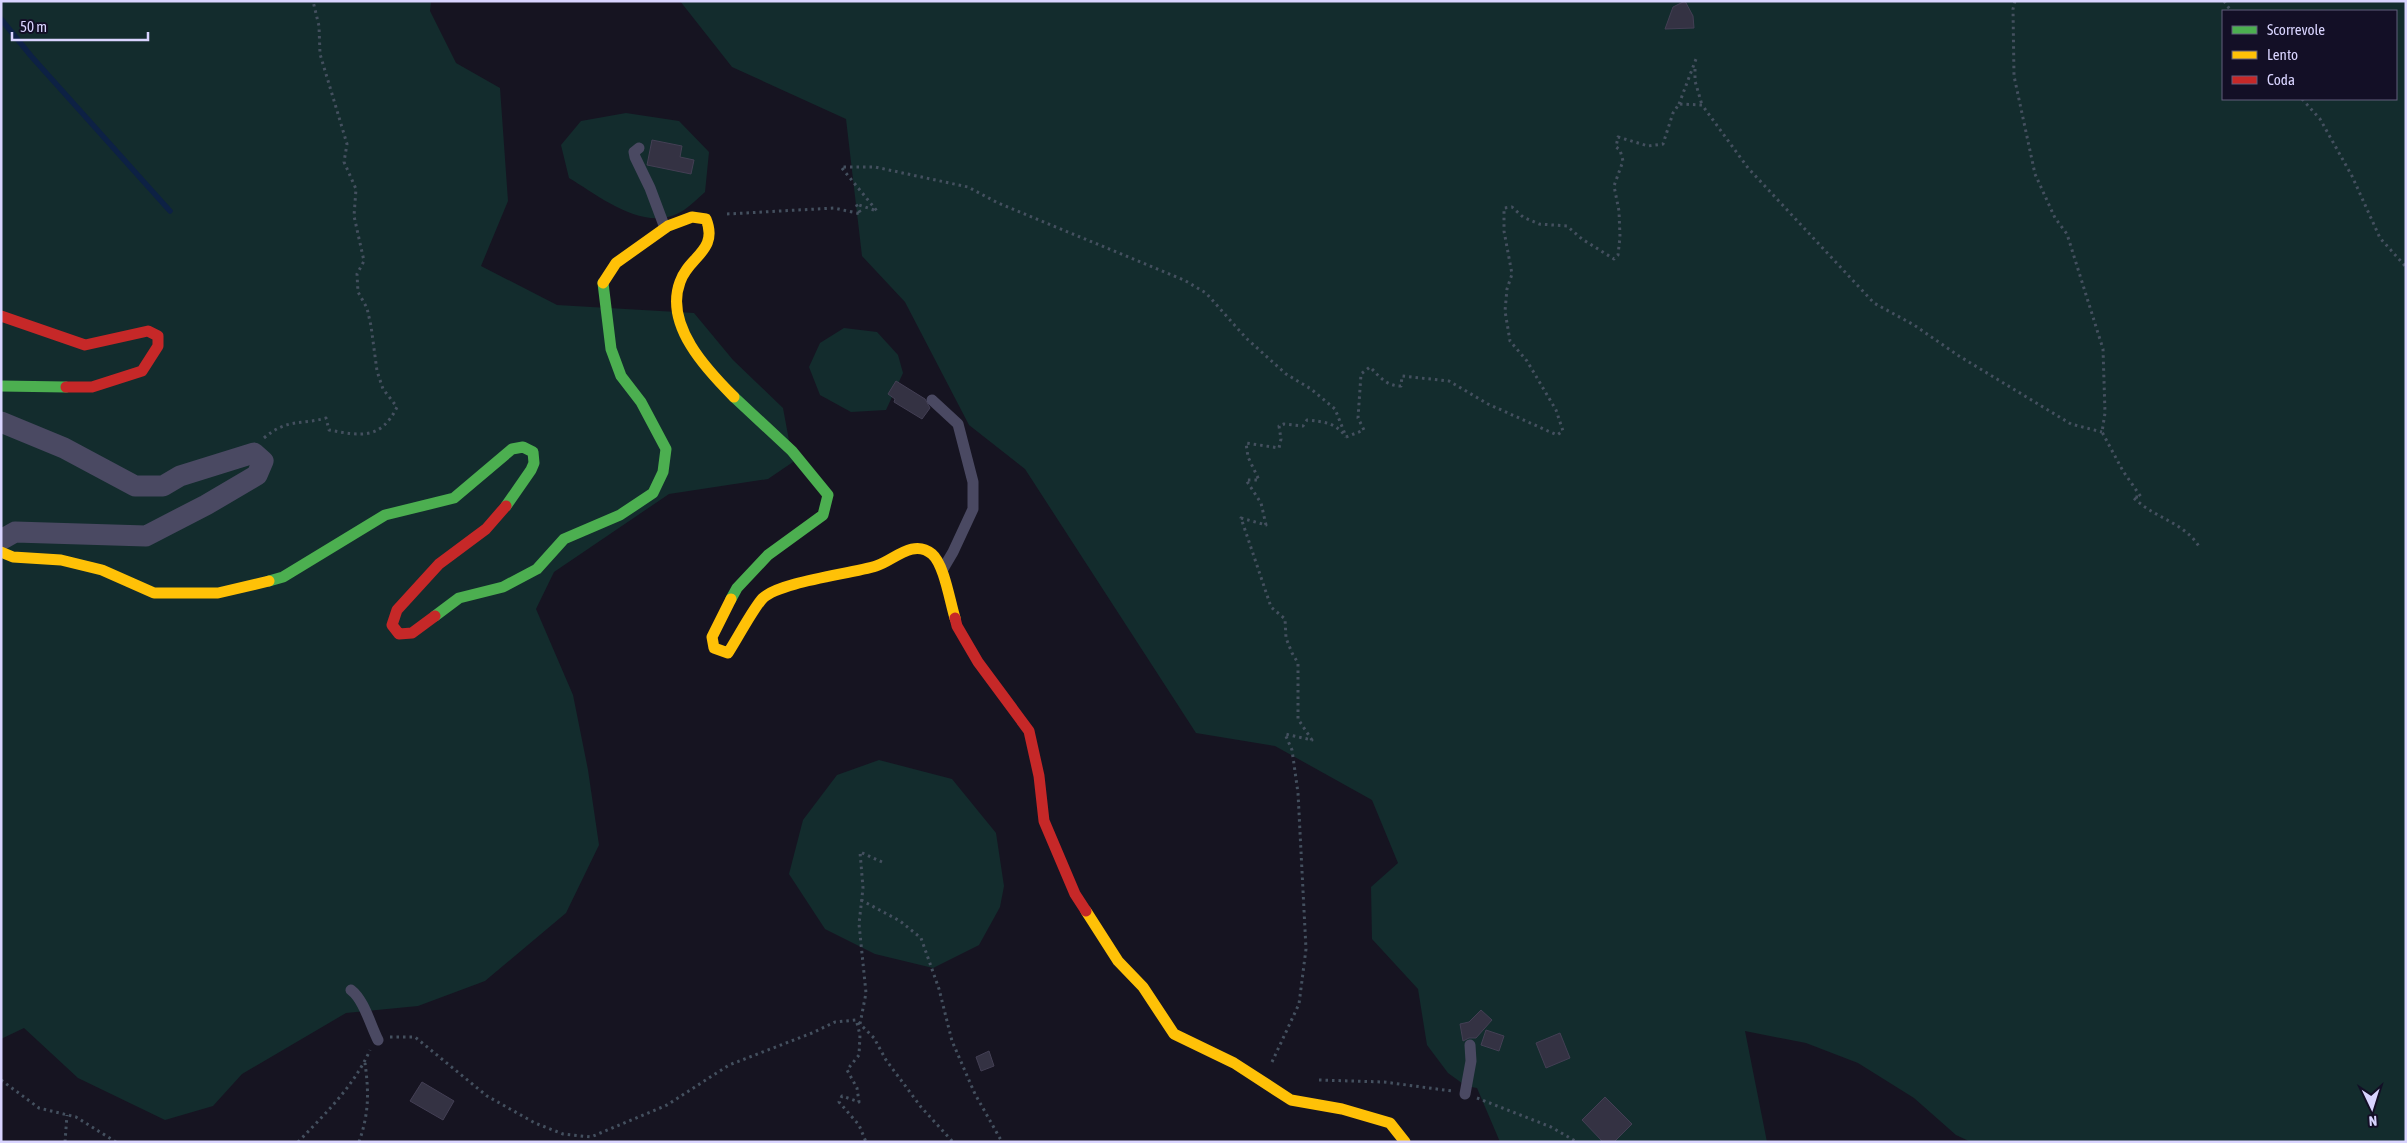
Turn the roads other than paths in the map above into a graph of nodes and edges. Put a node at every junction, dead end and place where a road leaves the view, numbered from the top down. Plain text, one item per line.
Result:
1 (639, 148) dead end
2 (665, 228) junction
3 (1, 316) edge
4 (1, 386) edge
5 (932, 400) dead end
6 (1, 422) edge
7 (1, 540) edge
8 (1, 552) edge
9 (942, 570) junction
10 (351, 990) dead end
11 (378, 1040) road end
12 (1470, 1045) dead end
13 (1465, 1094) road end
14 (1406, 1142) edge

1 - 2 lane
2 - 8 street
2 - 9 street
3 - 4 street
5 - 9 lane
6 - 7 street
9 - 14 street
10 - 11 lane
12 - 13 lane

